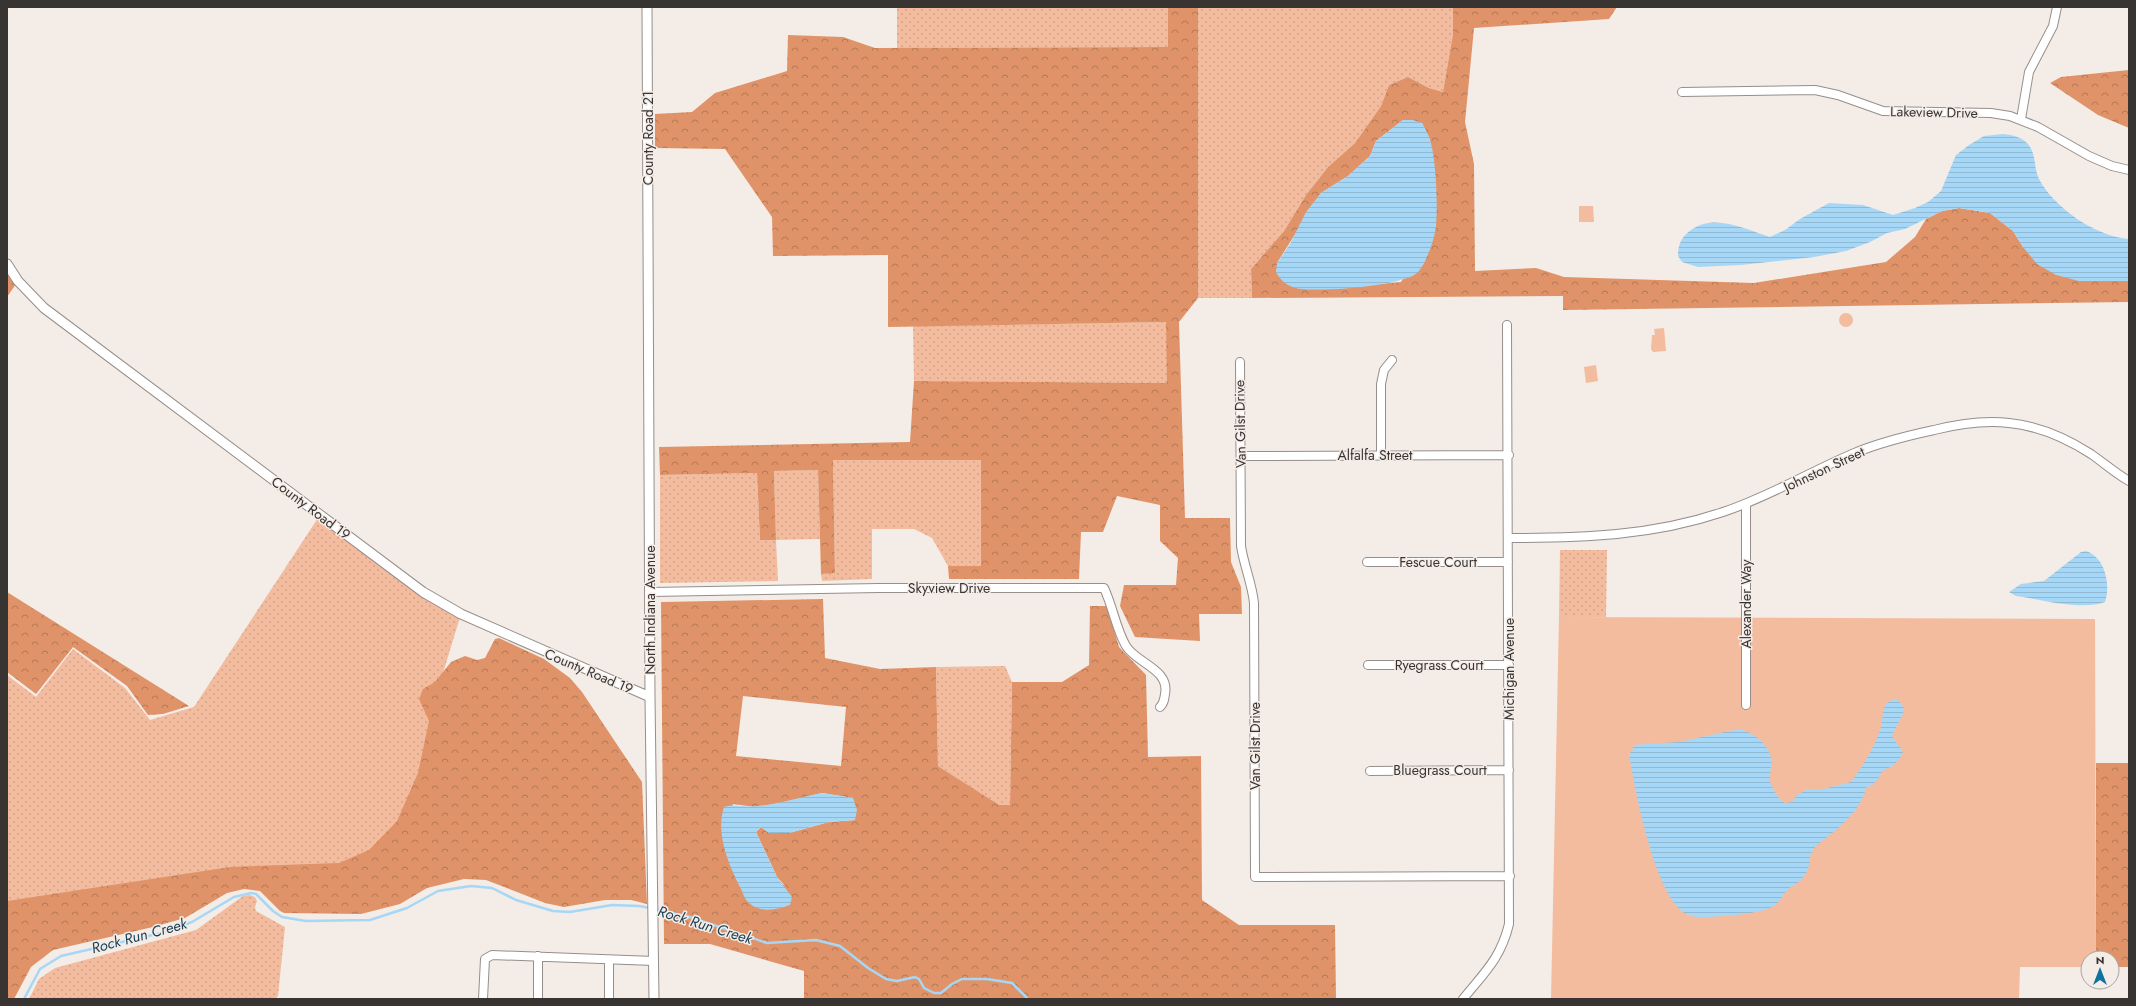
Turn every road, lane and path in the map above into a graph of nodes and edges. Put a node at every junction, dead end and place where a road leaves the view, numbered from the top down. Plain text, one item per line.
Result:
1 (647, 7) edge
2 (2057, 7) edge
3 (1682, 92) dead end
4 (2020, 119) junction
5 (2129, 170) edge
6 (7, 264) edge
7 (650, 269) joint
8 (1507, 325) dead end
9 (1392, 360) dead end
10 (1240, 362) dead end
11 (1381, 455) junction
12 (1509, 455) junction
13 (1241, 456) junction
14 (2129, 481) edge
15 (1746, 504) junction
16 (1508, 538) junction
17 (1367, 562) dead end
18 (1508, 562) junction
19 (651, 592) junction
20 (1368, 665) dead end
21 (1509, 665) junction
22 (650, 697) junction
23 (1746, 705) dead end
24 (1160, 707) dead end
25 (1509, 770) junction
26 (1370, 771) dead end
27 (1510, 876) junction
28 (538, 956) junction
29 (609, 960) junction
30 (654, 961) junction
31 (483, 999) edge
32 (538, 999) edge
33 (609, 999) edge
34 (654, 999) edge
35 (1463, 999) edge

1 - 7 street, County Road 21
2 - 4 street
3 - 4 street, Lakeview Drive
4 - 5 street, Lakeview Drive
6 - 22 street, County Road 19
7 - 19 street, North Indiana Avenue
8 - 12 street, Michigan Avenue
9 - 11 street
10 - 13 street, Van Gilst Drive
11 - 12 street, Alfalfa Street
11 - 13 street, Alfalfa Street
12 - 16 street, Michigan Avenue
13 - 27 street, Van Gilst Drive
14 - 15 street, Johnston Street
15 - 16 street, Johnston Street
15 - 23 street, Alexander Way
16 - 18 street, Michigan Avenue
17 - 18 street, Fescue Court
18 - 21 street, Michigan Avenue
19 - 22 street, North Indiana Avenue
19 - 24 street, Skyview Drive
20 - 21 street, Ryegrass Court
21 - 25 street, Michigan Avenue
22 - 30 street, North Indiana Avenue
25 - 26 street, Bluegrass Court
25 - 27 street, Michigan Avenue
27 - 35 street, Michigan Avenue
28 - 29 street
28 - 31 street
28 - 32 street
29 - 30 street
29 - 33 street
30 - 34 street, North Indiana Avenue

